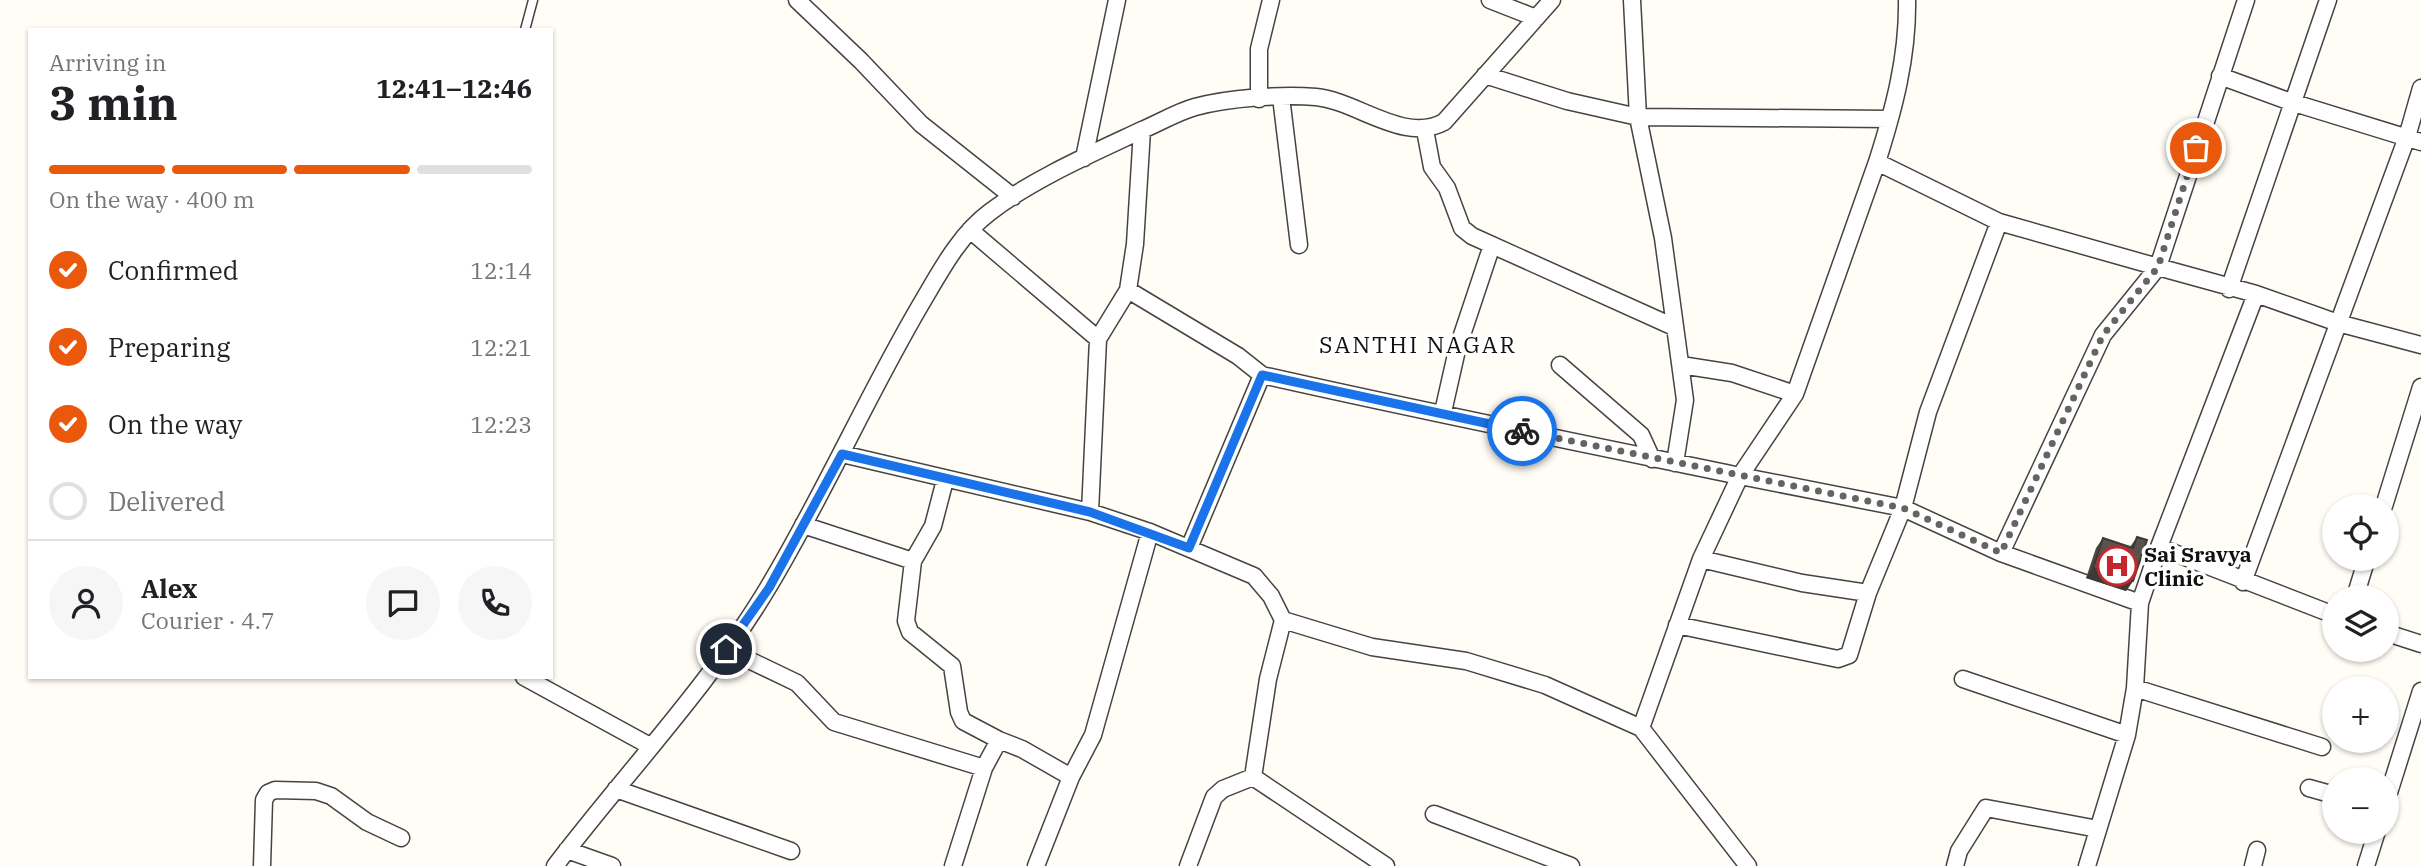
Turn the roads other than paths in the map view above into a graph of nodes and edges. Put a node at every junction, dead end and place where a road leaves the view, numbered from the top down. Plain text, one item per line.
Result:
1 (533, 0) edge
2 (797, 0) edge
3 (1117, 0) edge
4 (1271, 0) edge
5 (1490, 0) edge
6 (1552, 0) edge
7 (1632, 0) edge
8 (1907, 0) edge
9 (2246, 0) edge
10 (2328, 0) edge
11 (1536, 18) junction
12 (526, 28) edge
13 (1485, 75) junction
14 (2220, 76) junction
15 (2421, 88) edge
16 (1281, 97) junction
17 (1259, 99) junction
18 (2291, 102) junction
19 (1638, 117) junction
20 (1891, 119) junction
21 (1142, 130) junction
22 (1425, 130) junction
23 (2414, 139) edge
24 (1084, 158) junction
25 (1877, 162) junction
26 (1013, 197) junction
27 (1998, 222) junction
28 (970, 230) junction
29 (1492, 244) junction
30 (1298, 245) dead end
31 (2158, 267) junction
32 (2228, 289) junction
33 (1128, 290) junction
34 (2256, 294) junction
35 (2338, 323) junction
36 (1674, 327) junction
37 (1098, 339) junction
38 (2421, 345) edge
39 (1560, 365) dead end
40 (1681, 365) junction
41 (1262, 375) junction
42 (2421, 387) edge
43 (1795, 394) junction
44 (1443, 412) junction
45 (842, 454) junction
46 (1652, 459) junction
47 (1675, 463) junction
48 (1740, 476) junction
49 (945, 480) junction
50 (2388, 494) edge
51 (1903, 508) junction
52 (1090, 512) junction
53 (803, 525) junction
54 (1150, 532) junction
55 (2159, 547) junction
56 (1189, 548) junction
57 (2001, 553) junction
58 (1701, 559) junction
59 (913, 561) junction
60 (2243, 582) junction
61 (1868, 593) junction
62 (2140, 603) junction
63 (2322, 611) edge
64 (1283, 621) junction
65 (1676, 625) junction
66 (2399, 637) edge
67 (2421, 644) edge
68 (726, 649) junction
69 (528, 679) edge
70 (1963, 679) dead end
71 (2135, 688) junction
72 (2421, 691) edge
73 (1641, 728) junction
74 (2127, 735) junction
75 (999, 740) junction
76 (650, 746) junction
77 (2322, 747) dead end
78 (2397, 767) edge
79 (984, 768) junction
80 (1071, 777) junction
81 (1253, 777) junction
82 (2309, 788) dead end
83 (616, 789) junction
84 (2322, 792) edge
85 (1434, 814) dead end
86 (2098, 829) junction
87 (401, 838) dead end
88 (2373, 844) edge
89 (567, 850) junction
90 (790, 851) dead end
91 (262, 866) edge
92 (555, 866) edge
93 (612, 866) edge
94 (953, 866) edge
95 (1036, 866) edge
96 (1188, 866) edge
97 (1386, 866) edge
98 (1571, 866) edge
99 (1748, 866) edge
100 (1955, 866) edge
101 (2087, 866) edge
102 (2366, 866) edge

1 - 12 lane
2 - 26 street
3 - 24 street
4 - 17 street
5 - 11 street
6 - 11 street
7 - 19 street
8 - 20 street
9 - 14 street
10 - 18 street
11 - 13 street
13 - 19 street
13 - 22 street
14 - 18 street
14 - 31 street
15 - 23 street
16 - 17 street
16 - 22 street
16 - 30 street
17 - 21 street
18 - 23 street
18 - 32 street
19 - 20 street
19 - 36 street
20 - 25 street
21 - 24 street
21 - 33 street
22 - 29 street
23 - 35 street
24 - 26 street
25 - 27 street
25 - 43 street
26 - 28 street
27 - 31 street
27 - 51 street
28 - 37 street
28 - 45 street
29 - 36 street
29 - 44 street
31 - 32 street
31 - 57 street
32 - 34 street
33 - 37 street
33 - 41 street
34 - 35 street
34 - 55 street
35 - 38 street
35 - 60 street
36 - 40 street
37 - 52 street
39 - 46 street
40 - 43 street
40 - 47 street
41 - 44 street
41 - 56 street
42 - 50 street
43 - 48 street
44 - 46 street
45 - 49 street
45 - 53 street
46 - 47 street
47 - 48 street
48 - 51 street
48 - 58 street
49 - 52 street
49 - 59 street
51 - 57 street
51 - 61 street
52 - 54 street
53 - 59 street
53 - 68 street
54 - 56 street
54 - 80 street
55 - 60 street
55 - 62 street
56 - 64 street
57 - 62 street
58 - 61 street
58 - 65 street
59 - 75 street
60 - 63 street
61 - 65 street
62 - 71 street
64 - 73 street
64 - 81 street
65 - 73 street
66 - 67 street
68 - 76 street
68 - 79 street
69 - 76 street
70 - 74 street
71 - 74 street
71 - 77 street
72 - 78 street
73 - 99 street
74 - 86 street
75 - 79 street
75 - 80 street
76 - 83 street
79 - 94 street
80 - 95 street
81 - 96 street
81 - 97 street
82 - 84 street
83 - 89 street
83 - 90 street
85 - 98 street
86 - 100 street
86 - 101 street
87 - 91 street
88 - 102 street
89 - 92 street
89 - 93 street

